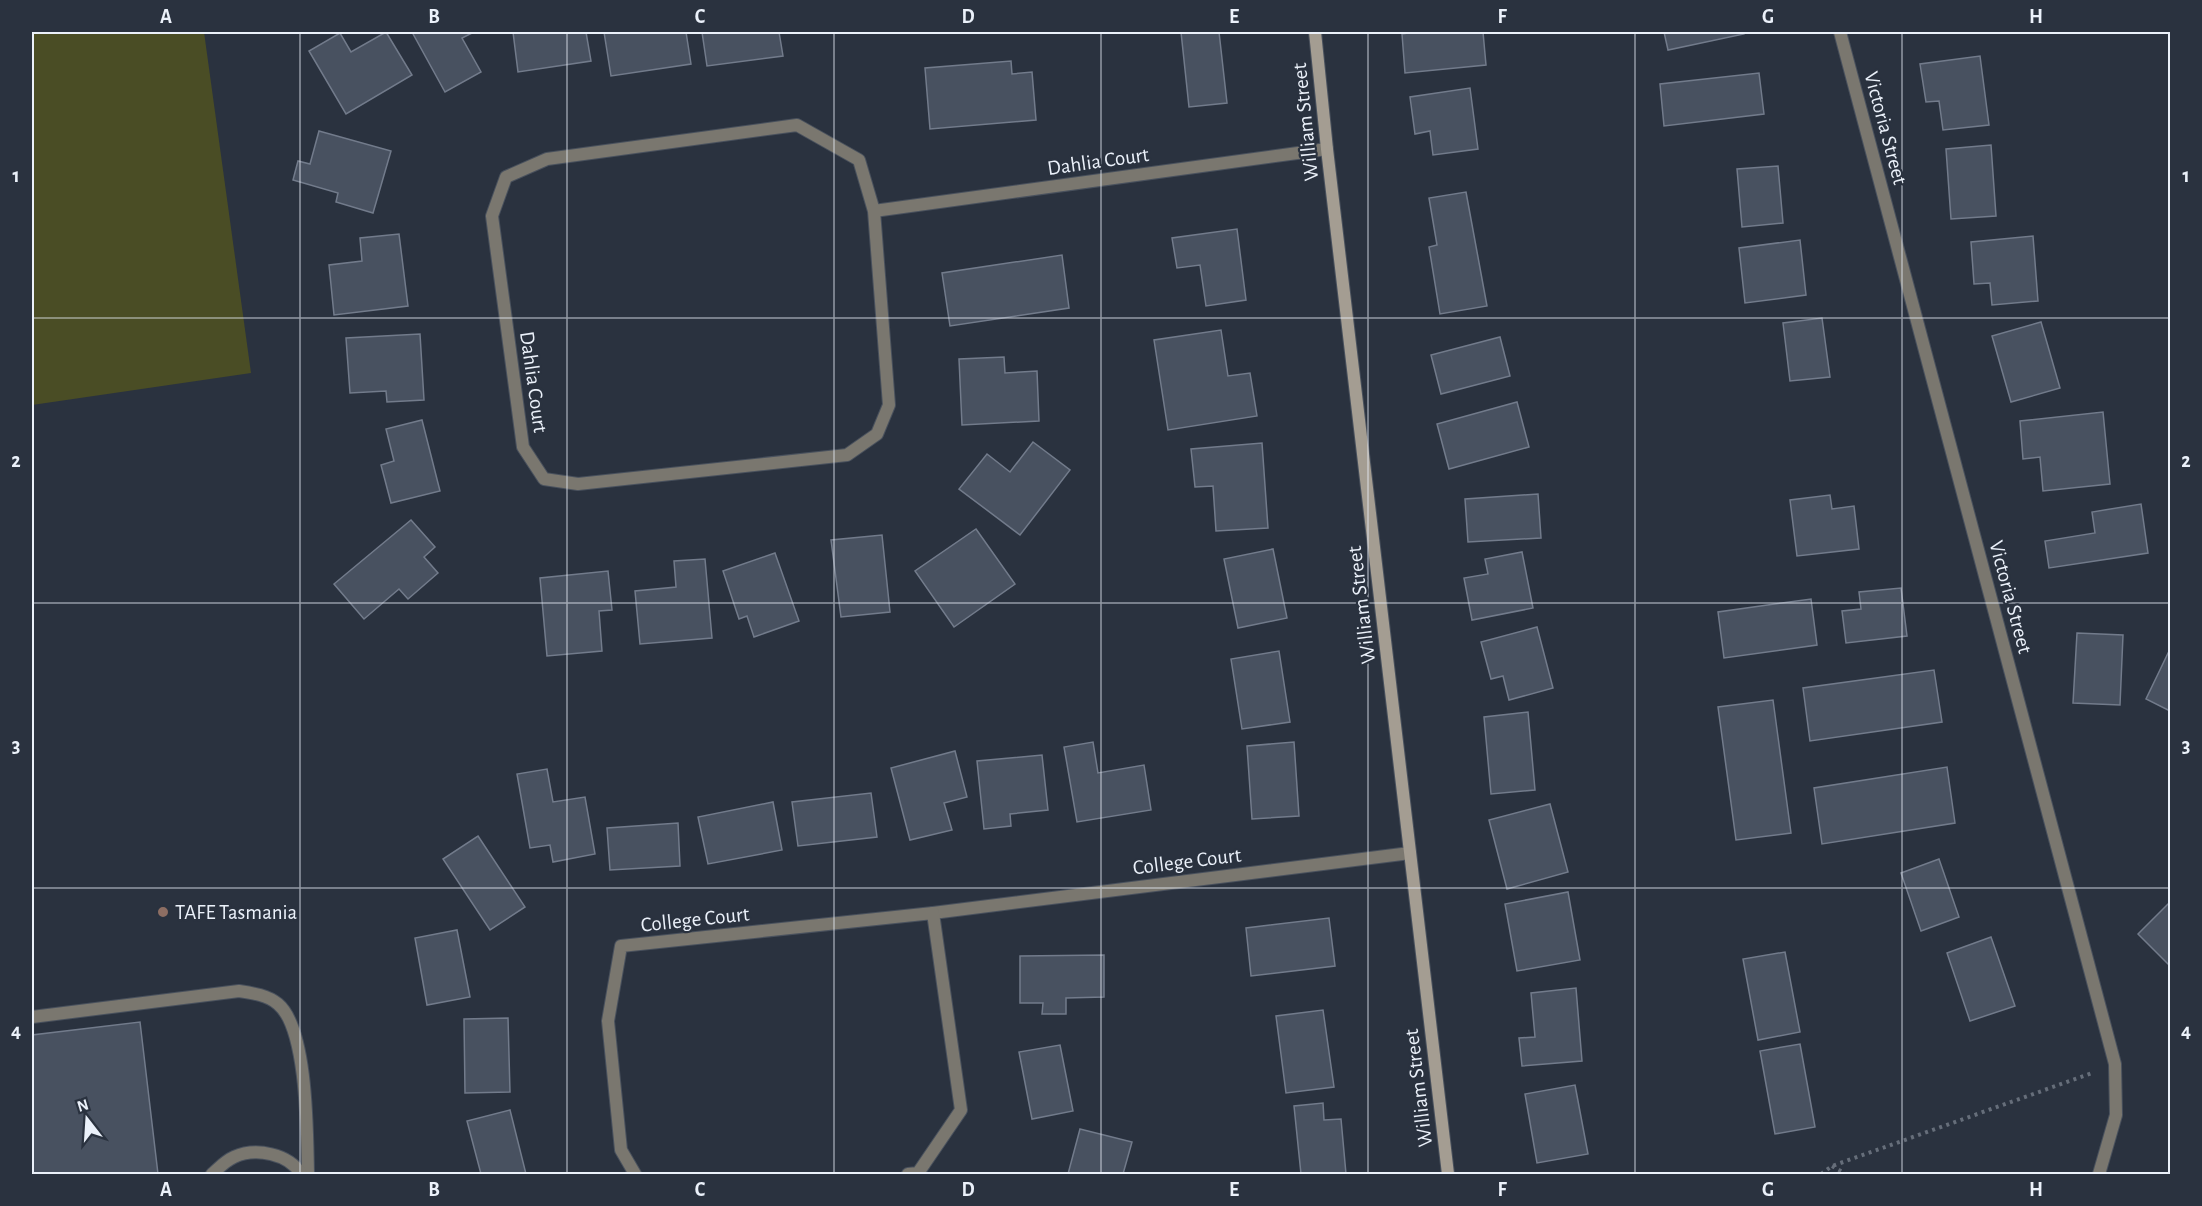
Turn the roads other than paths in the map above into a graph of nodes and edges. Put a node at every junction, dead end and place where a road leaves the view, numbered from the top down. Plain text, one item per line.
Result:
1 (1315, 32) edge
2 (1840, 32) edge
3 (1327, 149) junction
4 (874, 211) junction
5 (1410, 853) junction
6 (933, 913) junction
7 (32, 1017) edge
8 (212, 1174) edge
9 (301, 1174) edge
10 (308, 1174) edge
11 (635, 1174) edge
12 (908, 1174) edge
13 (1448, 1174) edge
14 (2099, 1174) edge

1 - 3 main road, William Street
2 - 14 street, Victoria Street
3 - 4 street, Dahlia Court
3 - 5 main road, William Street
4 - 4 street, Dahlia Court
5 - 6 street, College Court
5 - 13 main road, William Street
6 - 11 street, College Court
6 - 12 street
7 - 10 street
8 - 9 street

